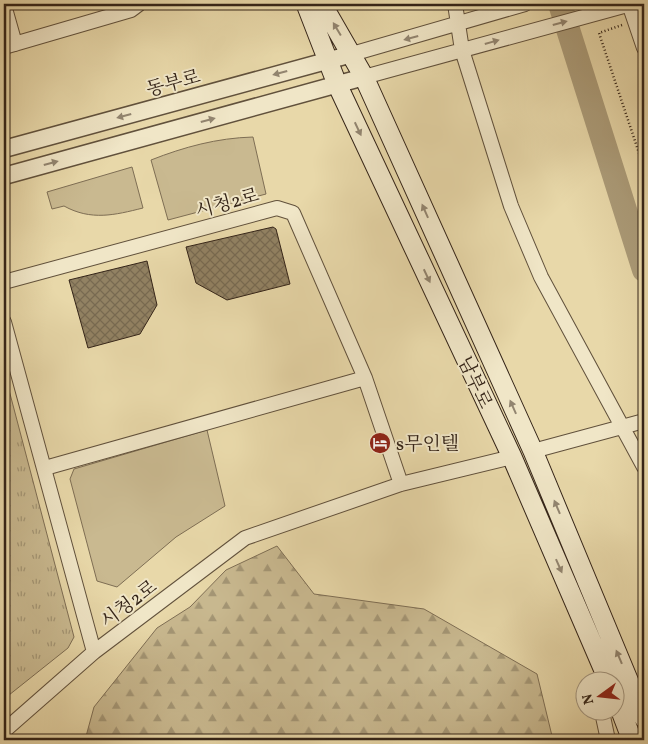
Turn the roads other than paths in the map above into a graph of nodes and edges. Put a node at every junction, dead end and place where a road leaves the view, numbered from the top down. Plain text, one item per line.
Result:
1 (4, 4) edge
2 (139, 4) edge
3 (306, 4) edge
4 (322, 4) edge
5 (455, 4) edge
6 (630, 4) edge
7 (520, 5) edge
8 (458, 24) junction
9 (644, 44) edge
10 (9, 46) edge
11 (462, 50) junction
12 (352, 54) junction
13 (328, 61) junction
14 (364, 77) junction
15 (337, 84) junction
16 (4, 149) edge
17 (4, 176) edge
18 (4, 282) edge
19 (4, 322) edge
20 (365, 378) junction
21 (644, 421) edge
22 (621, 426) junction
23 (534, 451) junction
24 (512, 457) junction
25 (45, 468) junction
26 (644, 468) edge
27 (401, 484) junction
28 (94, 652) junction
29 (603, 672) edge
30 (644, 718) edge
31 (604, 722) edge
32 (625, 722) edge
33 (4, 731) edge
34 (608, 740) edge
35 (632, 740) edge

1 - 10 street
2 - 10 street
3 - 13 main road, 남부로
12 -> 4 main road, 남부로
5 - 8 street
6 - 9 street
11 -> 6 street
7 - 8 street
8 - 11 street
8 -> 12 street
11 - 14 street
11 - 22 street
12 - 13 street, 동부로
12 - 14 main road, 남부로
13 - 15 main road, 남부로
13 -> 16 street, 동부로
14 - 15 street
23 -> 14 main road, 남부로
17 -> 15 street
15 -> 24 main road, 남부로
18 - 20 street, 시청2로
19 - 25 street, 시청2로
20 - 25 street
20 - 27 street, 시청2로
21 - 22 street
22 - 23 street
22 - 26 street
23 - 24 main road
30 -> 23 main road, 남부로
24 - 27 street, 시청2로
24 -> 29 main road, 남부로
25 - 28 street, 시청2로
27 - 28 street, 시청2로
28 - 33 street, 시청2로
31 - 34 street
32 - 35 main road

